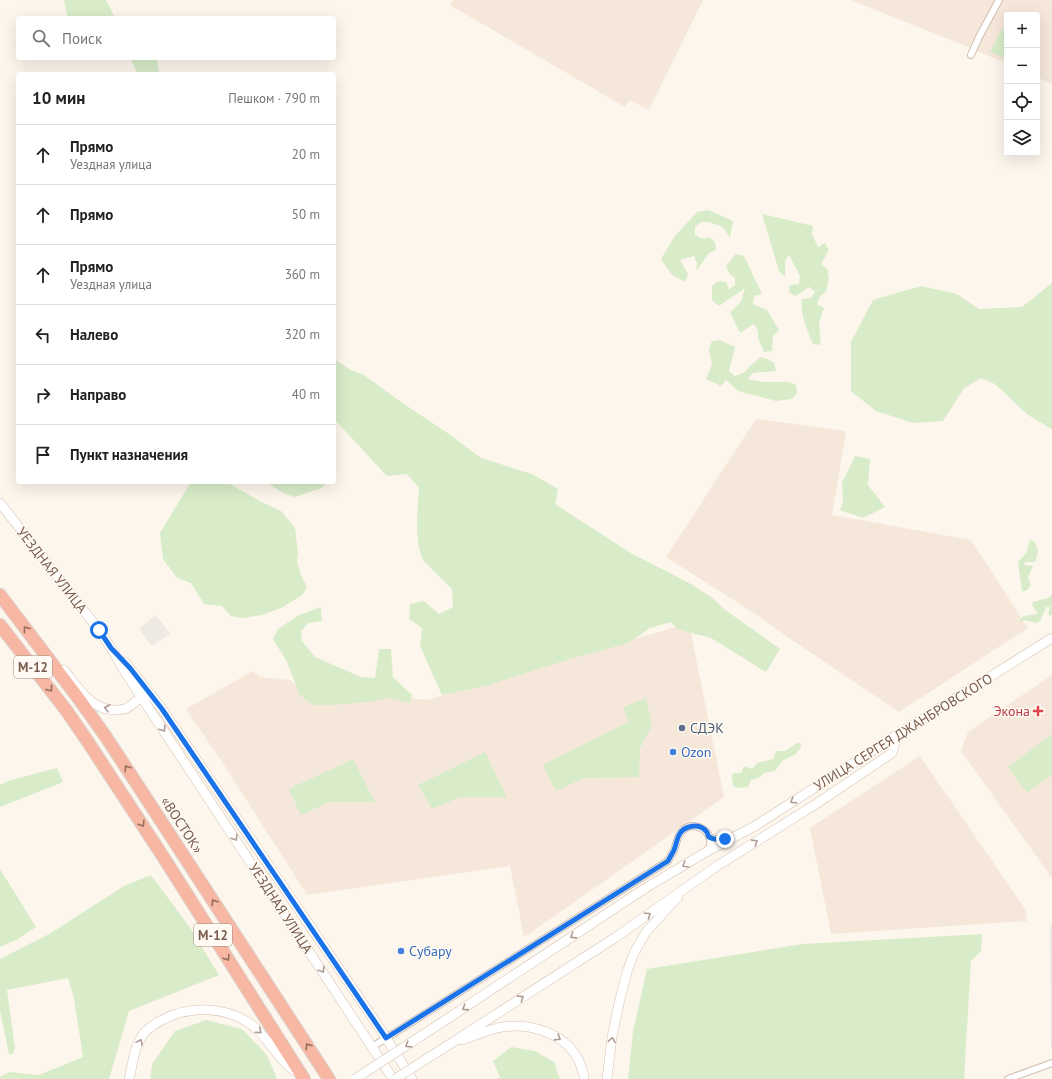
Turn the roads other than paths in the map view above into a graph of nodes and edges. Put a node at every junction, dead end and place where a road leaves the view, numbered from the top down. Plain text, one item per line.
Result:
1 (999, 0) edge
2 (972, 55) dead end
3 (0, 503) edge
4 (0, 595) edge
5 (0, 625) edge
6 (1052, 638) edge
7 (39, 646) junction
8 (145, 695) junction
9 (897, 736) junction
10 (709, 837) junction
11 (734, 837) junction
12 (706, 852) junction
13 (687, 887) junction
14 (386, 1038) junction
15 (453, 1042) junction
16 (372, 1047) junction
17 (1052, 1063) edge
18 (304, 1078) edge
19 (129, 1079) edge
20 (329, 1079) edge
21 (355, 1079) edge
22 (394, 1079) edge
23 (412, 1079) edge
24 (584, 1079) edge
25 (607, 1079) edge
26 (1008, 1079) edge

1 - 2 street
3 - 8 street, УЕЗДНАЯ УЛИЦА
7 -> 4 highway, «ВОСТОК» / М-12
5 -> 18 highway, М-12
6 - 9 street, УЛИЦА СЕРГЕЯ ДЖАНБРОВСКОГО
8 -> 7 street
20 -> 7 highway, «ВОСТОК» / М-12
8 - 14 street, УЕЗДНАЯ УЛИЦА
8 -> 16 street, УЕЗДНАЯ УЛИЦА
9 -> 11 street, УЛИЦА СЕРГЕЯ ДЖАНБРОВСКОГО
13 -> 9 street
10 - 11 street
10 - 12 street
10 - 14 street
11 - 12 street, УЛИЦА СЕРГЕЯ ДЖАНБРОВСКОГО
12 -> 21 street, УЛИЦА СЕРГЕЯ ДЖАНБРОВСКОГО, bridge
15 -> 13 street
25 -> 13 street
14 - 16 street
14 - 23 street, УЕЗДНАЯ УЛИЦА
15 - 22 street, bridge
15 -> 24 street
16 - 22 street, УЕЗДНАЯ УЛИЦА
17 - 26 street
19 -> 18 street

